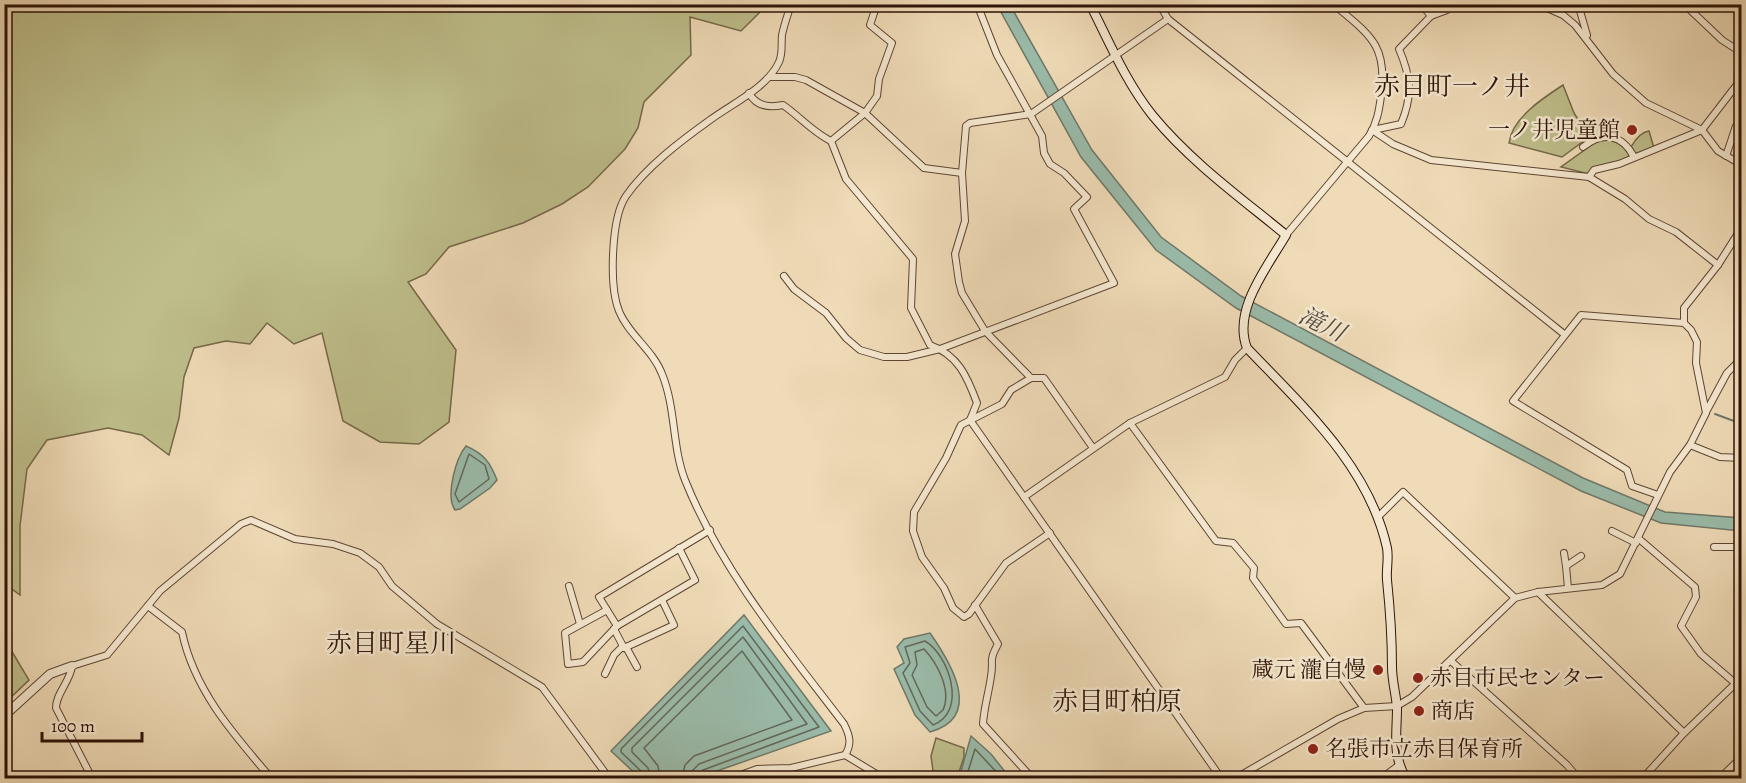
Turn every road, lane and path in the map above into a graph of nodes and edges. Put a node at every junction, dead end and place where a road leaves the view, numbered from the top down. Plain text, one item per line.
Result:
1 (791, 4) edge
2 (877, 4) edge
3 (977, 4) edge
4 (1090, 4) edge
5 (1159, 4) edge
6 (1333, 4) edge
7 (1421, 4) edge
8 (1538, 4) edge
9 (1578, 4) edge
10 (1684, 4) edge
11 (1447, 10) dead end
12 (1431, 16) junction
13 (1168, 19) junction
14 (1742, 53) edge
15 (1116, 55) junction
16 (1596, 55) junction
17 (770, 77) junction
18 (1742, 78) edge
19 (749, 93) junction
20 (865, 113) junction
21 (1031, 114) junction
22 (1742, 126) edge
23 (1372, 130) junction
24 (1702, 130) junction
25 (831, 141) junction
26 (1583, 147) dead end
27 (1726, 156) junction
28 (1634, 157) junction
29 (1347, 163) junction
30 (1742, 165) edge
31 (962, 173) junction
32 (1589, 177) junction
33 (1742, 227) edge
34 (1286, 235) junction
35 (1719, 265) junction
36 (784, 276) dead end
37 (1684, 323) junction
38 (985, 331) junction
39 (1564, 333) junction
40 (1248, 348) junction
41 (940, 349) junction
42 (1742, 358) edge
43 (1031, 378) junction
44 (1706, 413) junction
45 (970, 420) junction
46 (1130, 423) junction
47 (1690, 445) junction
48 (1093, 448) junction
49 (1742, 458) edge
50 (1024, 497) junction
51 (1657, 497) junction
52 (1378, 517) junction
53 (710, 530) junction
54 (1611, 531) dead end
55 (1050, 533) junction
56 (1637, 540) junction
57 (1714, 547) dead end
58 (679, 548) junction
59 (1742, 548) edge
60 (1564, 553) dead end
61 (1581, 556) dead end
62 (1566, 566) junction
63 (569, 586) dead end
64 (1568, 588) junction
65 (1538, 592) junction
66 (1515, 598) junction
67 (662, 600) junction
68 (975, 605) junction
69 (148, 606) junction
70 (607, 610) junction
71 (580, 624) junction
72 (615, 628) junction
73 (624, 647) junction
74 (1451, 661) junction
75 (72, 666) junction
76 (637, 668) dead end
77 (605, 674) dead end
78 (1736, 683) junction
79 (1742, 689) edge
80 (1397, 706) junction
81 (1364, 708) junction
82 (4, 716) edge
83 (1684, 733) junction
84 (845, 755) junction
85 (1742, 757) edge
86 (1398, 766) junction
87 (92, 778) edge
88 (271, 778) edge
89 (609, 778) edge
90 (732, 778) edge
91 (883, 778) edge
92 (1032, 778) edge
93 (1221, 778) edge
94 (1236, 778) edge
95 (1383, 778) edge
96 (1406, 778) edge
97 (1578, 778) edge
98 (1643, 778) edge
99 (1720, 778) edge

1 - 17 street
2 - 20 street
3 - 21 street
4 - 15 main road
5 - 13 street
6 - 23 street
7 - 12 street
8 - 16 street
9 - 16 street
10 - 14 street
11 - 12 street
12 - 23 street
13 - 15 street
13 - 29 street
15 - 21 street
15 - 34 main road
16 - 24 street
17 - 19 street
17 - 20 street
18 - 24 street
19 - 25 street
19 - 53 street
20 - 25 street
20 - 31 street
21 - 31 street
21 - 38 street
22 - 27 street
23 - 29 street
23 - 32 street
24 - 27 street
24 - 28 street
25 - 41 street
26 - 28 street
27 - 30 street
28 - 32 street
29 - 34 street
29 - 39 street
31 - 38 street
32 - 35 street
33 - 35 street
34 - 40 main road
35 - 37 street
36 - 41 street
37 - 39 street
37 - 44 street
38 - 41 street
38 - 43 street
39 - 51 street
40 - 46 street
40 - 52 main road
41 - 45 street
42 - 44 street
43 - 45 street
43 - 48 street
44 - 47 street
45 - 50 street
45 - 68 street
46 - 48 street
46 - 81 street
47 - 49 street
47 - 51 street
48 - 50 street
50 - 55 street
51 - 56 street
52 - 66 street
52 - 80 main road
53 - 58 street
53 - 84 street
54 - 56 street
55 - 68 street
55 - 93 street
56 - 64 street
56 - 78 street
57 - 59 street
58 - 67 street
58 - 70 street
60 - 62 street
61 - 62 street
62 - 64 street
63 - 71 street
64 - 65 street
65 - 66 street
65 - 83 street
66 - 74 street
67 - 72 street
67 - 73 street
68 - 92 street
69 - 75 street
69 - 88 street
69 - 89 street
70 - 71 street
70 - 72 street
71 - 72 street
72 - 73 street
73 - 76 street
73 - 77 street
74 - 80 street
74 - 97 street
75 - 82 street
75 - 87 street
78 - 79 street
78 - 83 street
80 - 81 street
80 - 86 main road
81 - 94 street
83 - 98 street
84 - 90 street
84 - 91 street
85 - 99 street
86 - 95 street
86 - 96 main road

